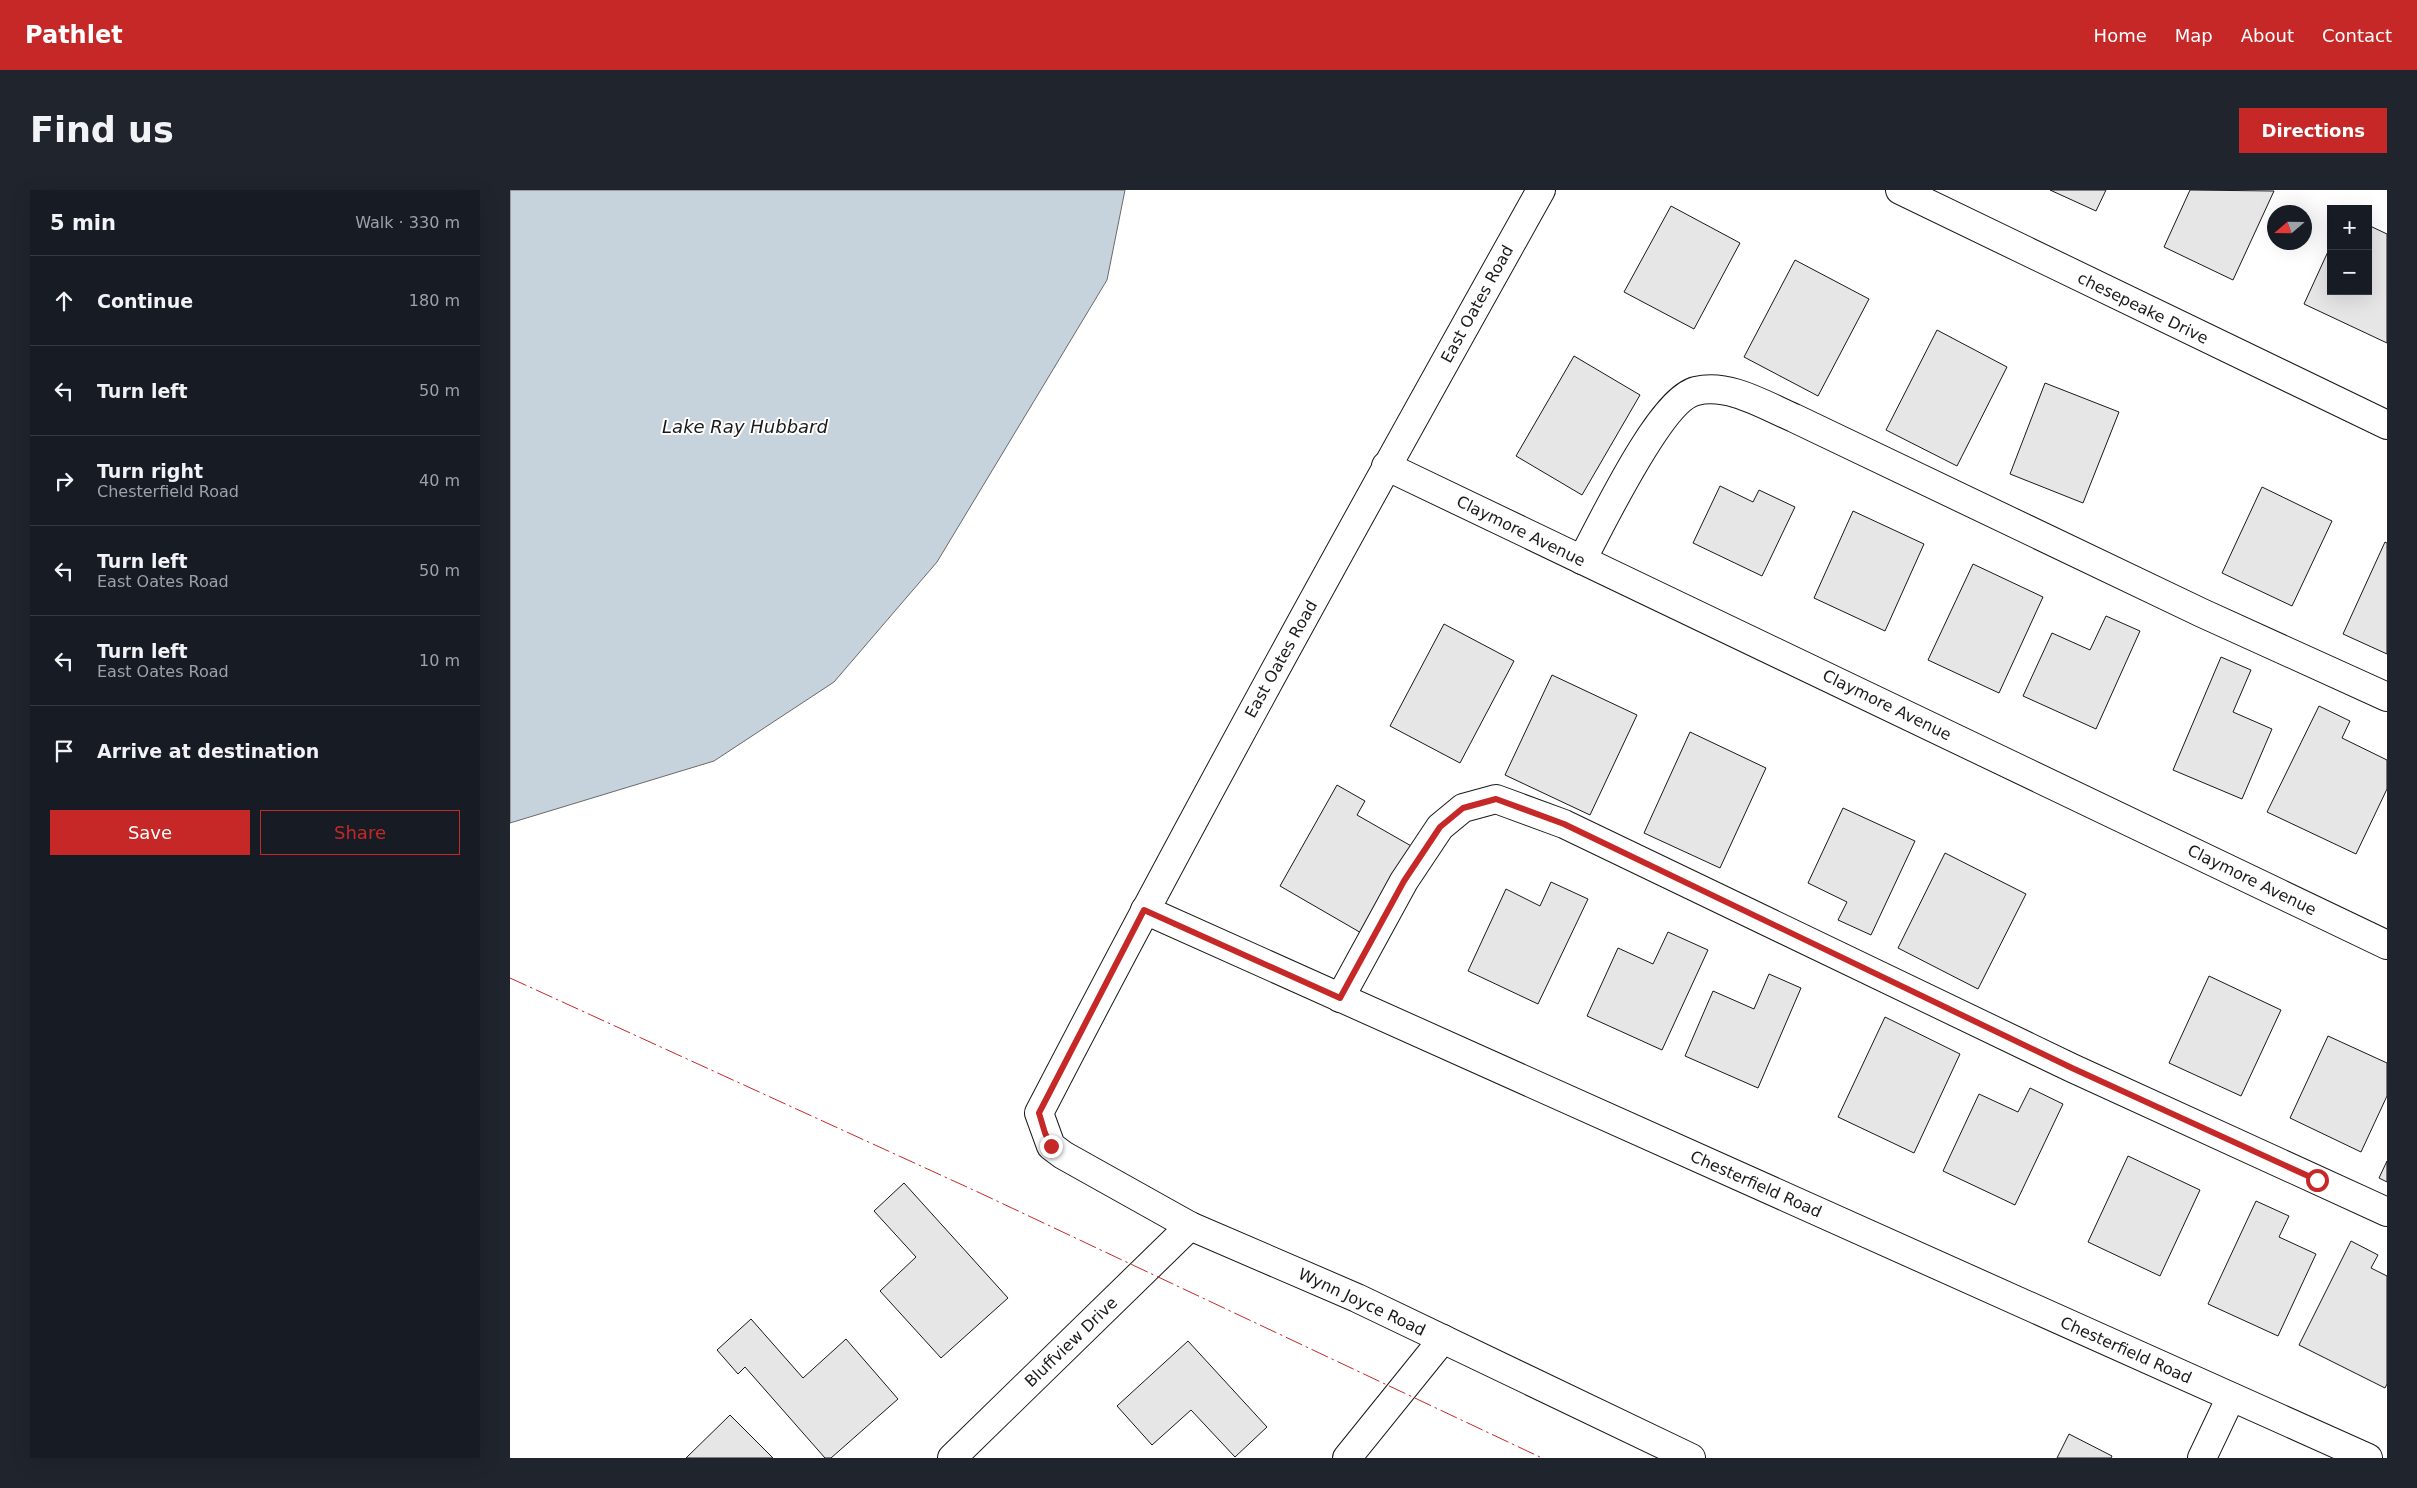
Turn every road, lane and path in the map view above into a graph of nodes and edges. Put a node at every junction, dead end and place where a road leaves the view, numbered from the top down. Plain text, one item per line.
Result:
1 (1540, 190) edge
2 (1900, 190) edge
3 (2387, 425) edge
4 (1386, 466) junction
5 (1582, 560) junction
6 (2387, 698) edge
7 (1144, 910) junction
8 (2387, 944) edge
9 (1340, 998) junction
10 (1045, 1133) joint
11 (2387, 1212) edge
12 (1190, 1226) junction
13 (1443, 1339) junction
14 (2231, 1397) junction
15 (1676, 1455) edge
16 (952, 1458) edge
17 (1347, 1458) edge
18 (2202, 1458) edge
19 (2368, 1458) edge

1 - 4 street, East Oates Road
2 - 3 street, chesepeake Drive
4 - 5 street, Claymore Avenue
4 - 7 street, East Oates Road
5 - 6 street
5 - 8 street, Claymore Avenue
7 - 9 street, Chesterfield Road
7 - 10 street, East Oates Road
9 - 11 street
9 - 14 street, Chesterfield Road
10 - 12 street, Wynn Joyce Road
12 - 13 street, Wynn Joyce Road
12 - 16 street, Bluffview Drive
13 - 15 street, Wynn Joyce Road
13 - 17 street
14 - 18 street
14 - 19 street, Chesterfield Road

